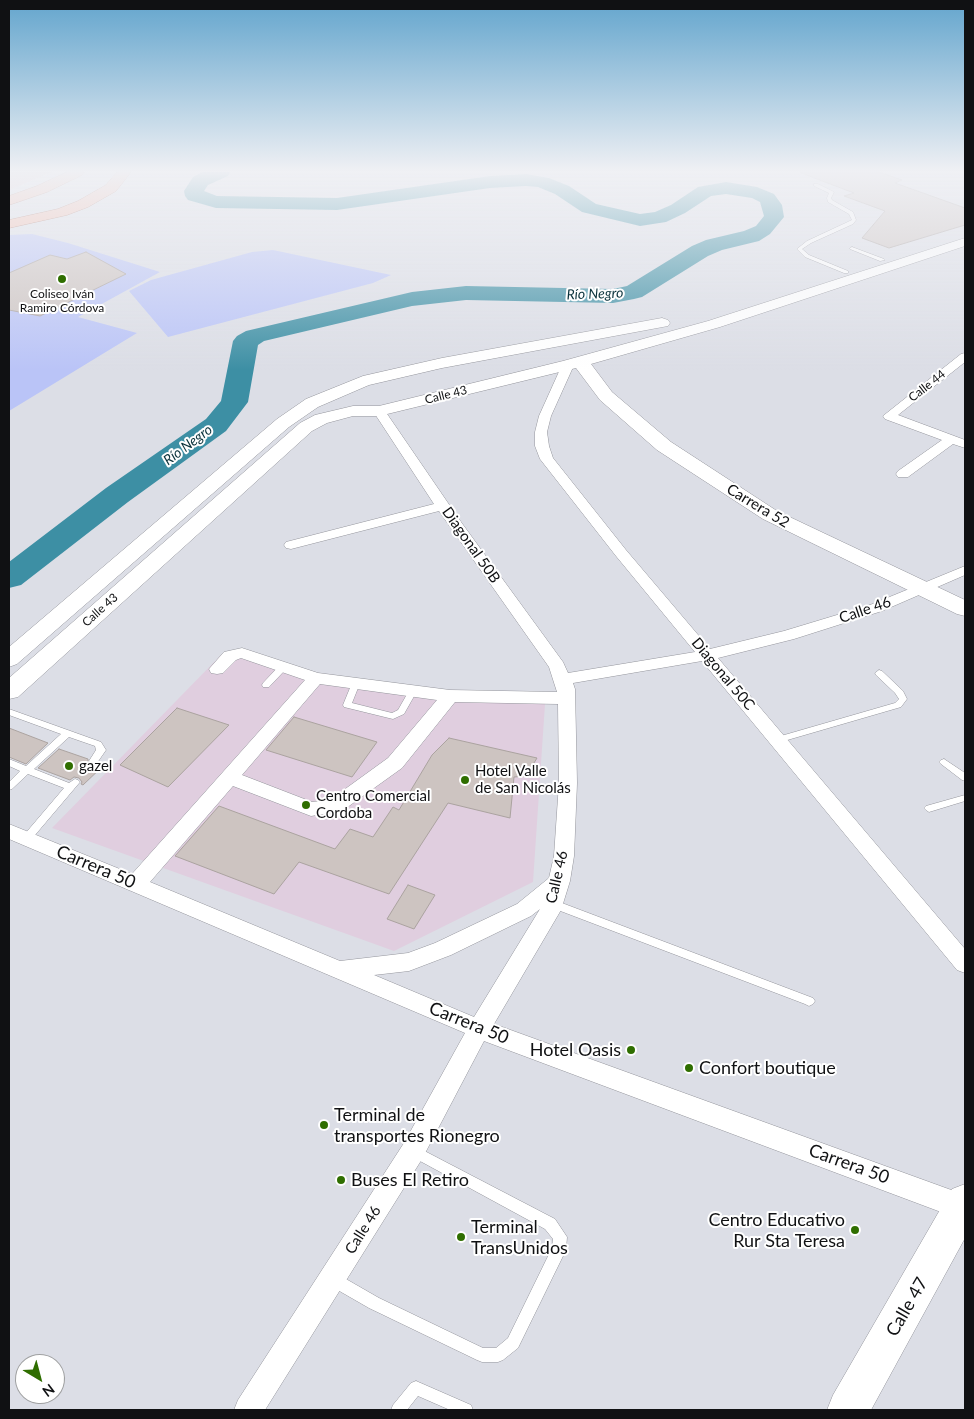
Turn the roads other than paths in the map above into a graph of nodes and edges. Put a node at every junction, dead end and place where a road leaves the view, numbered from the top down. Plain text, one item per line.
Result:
1 (817, 238) edge
2 (952, 238) edge
3 (965, 242) edge
4 (852, 248) dead end
5 (882, 260) junction
6 (846, 272) junction
7 (626, 330) junction
8 (511, 350) junction
9 (601, 355) junction
10 (965, 356) edge
11 (574, 363) junction
12 (379, 410) junction
13 (951, 439) junction
14 (965, 444) edge
15 (903, 474) dead end
16 (443, 506) junction
17 (291, 545) dead end
18 (965, 570) edge
19 (922, 589) junction
20 (965, 609) edge
21 (707, 655) junction
22 (9, 659) edge
23 (283, 667) junction
24 (217, 669) dead end
25 (880, 673) dead end
26 (316, 678) junction
27 (356, 683) junction
28 (266, 685) dead end
29 (564, 689) junction
30 (413, 691) junction
31 (9, 692) edge
32 (450, 696) junction
33 (9, 712) edge
34 (67, 733) junction
35 (777, 740) junction
36 (94, 761) dead end
37 (9, 762) edge
38 (944, 762) dead end
39 (27, 770) junction
40 (229, 776) junction
41 (965, 778) edge
42 (9, 787) edge
43 (965, 798) edge
44 (930, 808) dead end
45 (18, 834) edge
46 (560, 881) junction
47 (136, 884) junction
48 (554, 904) junction
49 (965, 964) edge
50 (341, 969) junction
51 (809, 1001) dead end
52 (480, 1029) junction
53 (413, 1151) junction
54 (965, 1205) edge
55 (332, 1279) junction
56 (248, 1410) edge
57 (398, 1410) edge
58 (466, 1410) edge
59 (848, 1410) edge

1 - 6 lane
2 - 5 street, Calle 43
3 - 9 street, Calle 43
4 - 5 lane
5 - 6 street, Calle 43
6 - 7 street, Calle 43
7 - 8 street, Calle 43
7 - 9 street
8 - 12 street
8 - 22 street, Calle 43
9 - 11 street, Calle 43
10 - 13 street, Calle 44
11 - 12 street, Calle 43
11 - 19 street, Carrera 52
11 - 21 street, Diagonal 50C
12 - 16 street, Diagonal 50B
12 - 31 street, Calle 43
13 - 14 street
13 - 15 street
16 - 17 street
16 - 29 street, Diagonal 50B
18 - 19 street, Calle 46
19 - 20 street, Carrera 52
19 - 21 street, Calle 46
21 - 29 street, Calle 46
21 - 35 street, Diagonal 50C
23 - 24 street
23 - 26 street
23 - 28 lane
25 - 35 lane
26 - 27 street
26 - 40 street
27 - 30 street
27 - 30 lane
29 - 32 street
29 - 46 street, Calle 46
30 - 32 street
32 - 40 street
33 - 34 lane
34 - 36 lane
34 - 39 lane
35 - 49 street, Diagonal 50C
37 - 39 lane
38 - 41 lane
39 - 42 lane
39 - 45 lane
40 - 47 street
43 - 44 lane
45 - 47 street, Carrera 50
46 - 48 street, Calle 46
46 - 50 street
47 - 50 street, Carrera 50
48 - 51 lane
48 - 52 street, Calle 46
50 - 52 street, Carrera 50
52 - 53 street, Calle 46
52 - 54 street, Carrera 50
53 - 55 street, Calle 46
53 - 55 lane
54 - 59 street, Calle 47
55 - 56 street, Calle 46
57 - 58 lane

